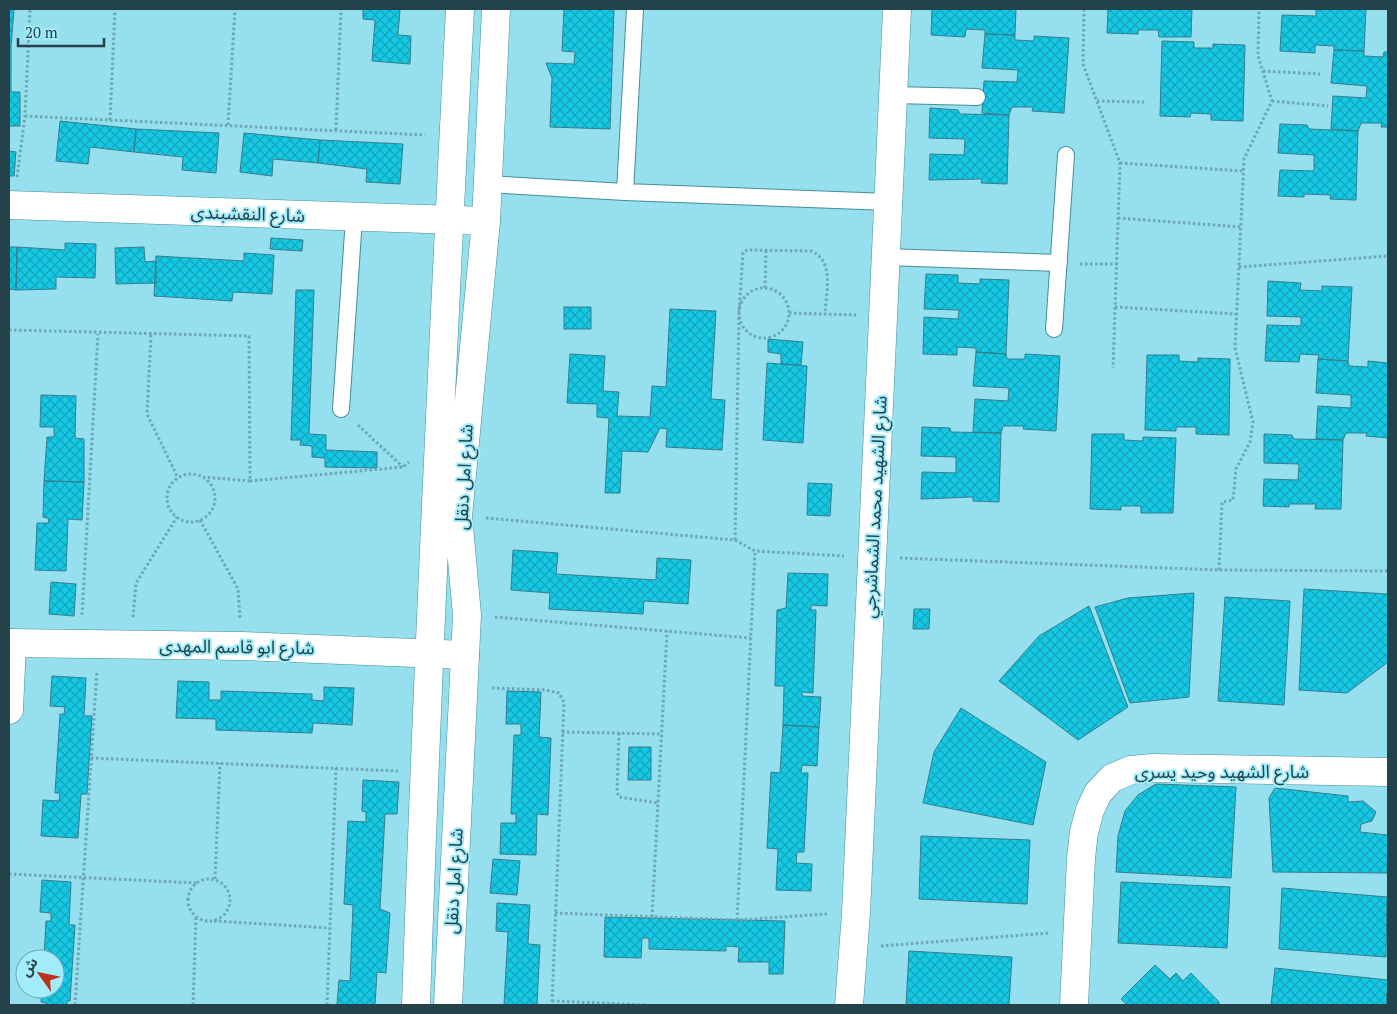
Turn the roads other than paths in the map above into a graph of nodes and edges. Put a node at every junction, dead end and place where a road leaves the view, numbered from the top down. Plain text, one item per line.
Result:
1 (460, 9) edge
2 (496, 9) edge
3 (636, 9) edge
4 (897, 9) edge
5 (893, 95) junction
6 (977, 98) dead end
7 (1066, 155) dead end
8 (488, 184) junction
9 (625, 192) junction
10 (889, 202) junction
11 (11, 205) edge
12 (354, 218) junction
13 (447, 221) junction
14 (486, 221) junction
15 (886, 257) junction
16 (1059, 263) junction
17 (1054, 329) dead end
18 (341, 409) road end
19 (10, 643) edge
20 (428, 652) junction
21 (465, 654) junction
22 (9, 710) edge
23 (1388, 772) edge
24 (416, 1005) edge
25 (448, 1005) edge
26 (849, 1005) edge
27 (1074, 1005) edge

1 - 13 street, شارع امل دنقل
2 - 8 street, شارع امل دنقل
3 - 9 lane
4 - 5 street, شارع الشهيد محمد الشماشرجي
5 - 6 lane
5 - 10 street, شارع الشهيد محمد الشماشرجي
7 - 16 lane
8 - 9 lane
8 - 14 street, شارع امل دنقل
9 - 10 lane
10 - 15 street, شارع الشهيد محمد الشماشرجي
11 - 12 street, شارع النقشبندى
12 - 13 street, شارع النقشبندى
12 - 18 lane
13 - 14 street, شارع النقشبندى
13 - 20 street, شارع امل دنقل
14 - 21 street, شارع امل دنقل
15 - 16 lane
15 - 26 street, شارع الشهيد محمد الشماشرجي
16 - 17 lane
19 - 20 street, شارع ابو قاسم المهدى
19 - 22 street
20 - 21 street, شارع ابو قاسم المهدى
20 - 24 street, شارع امل دنقل
21 - 25 street, شارع امل دنقل
23 - 27 street, شارع الشهيد وحيد يسرى

